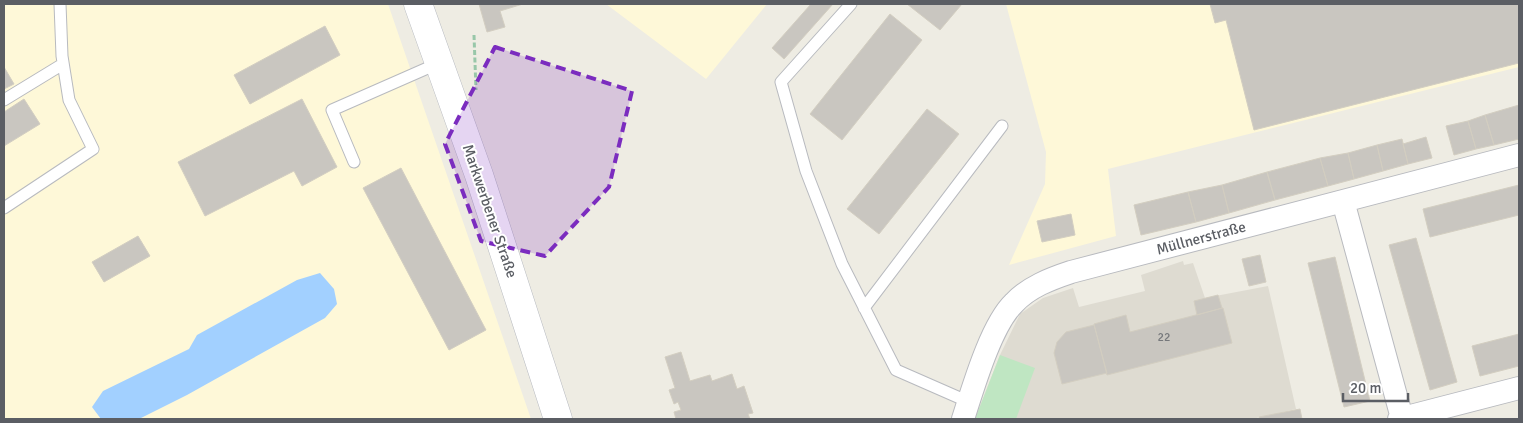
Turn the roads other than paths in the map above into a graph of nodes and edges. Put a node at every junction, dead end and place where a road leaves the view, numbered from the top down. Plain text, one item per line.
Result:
1 (60, 4) edge
2 (418, 4) edge
3 (851, 4) edge
4 (439, 63) junction
5 (63, 64) junction
6 (4, 100) edge
7 (1002, 126) dead end
8 (1519, 155) edge
9 (354, 162) dead end
10 (1344, 201) junction
11 (4, 208) edge
12 (864, 308) junction
13 (1519, 388) edge
14 (966, 411) edge
15 (558, 419) edge
16 (1400, 419) edge

1 - 5 lane
2 - 4 main road, Markwerbener Straße
3 - 12 lane
4 - 9 lane
4 - 15 main road, Markwerbener Straße
5 - 6 lane
5 - 11 lane
7 - 12 lane
8 - 10 street, Müllnerstraße
10 - 14 street, Müllnerstraße
10 - 16 street
12 - 14 lane
13 - 16 street

